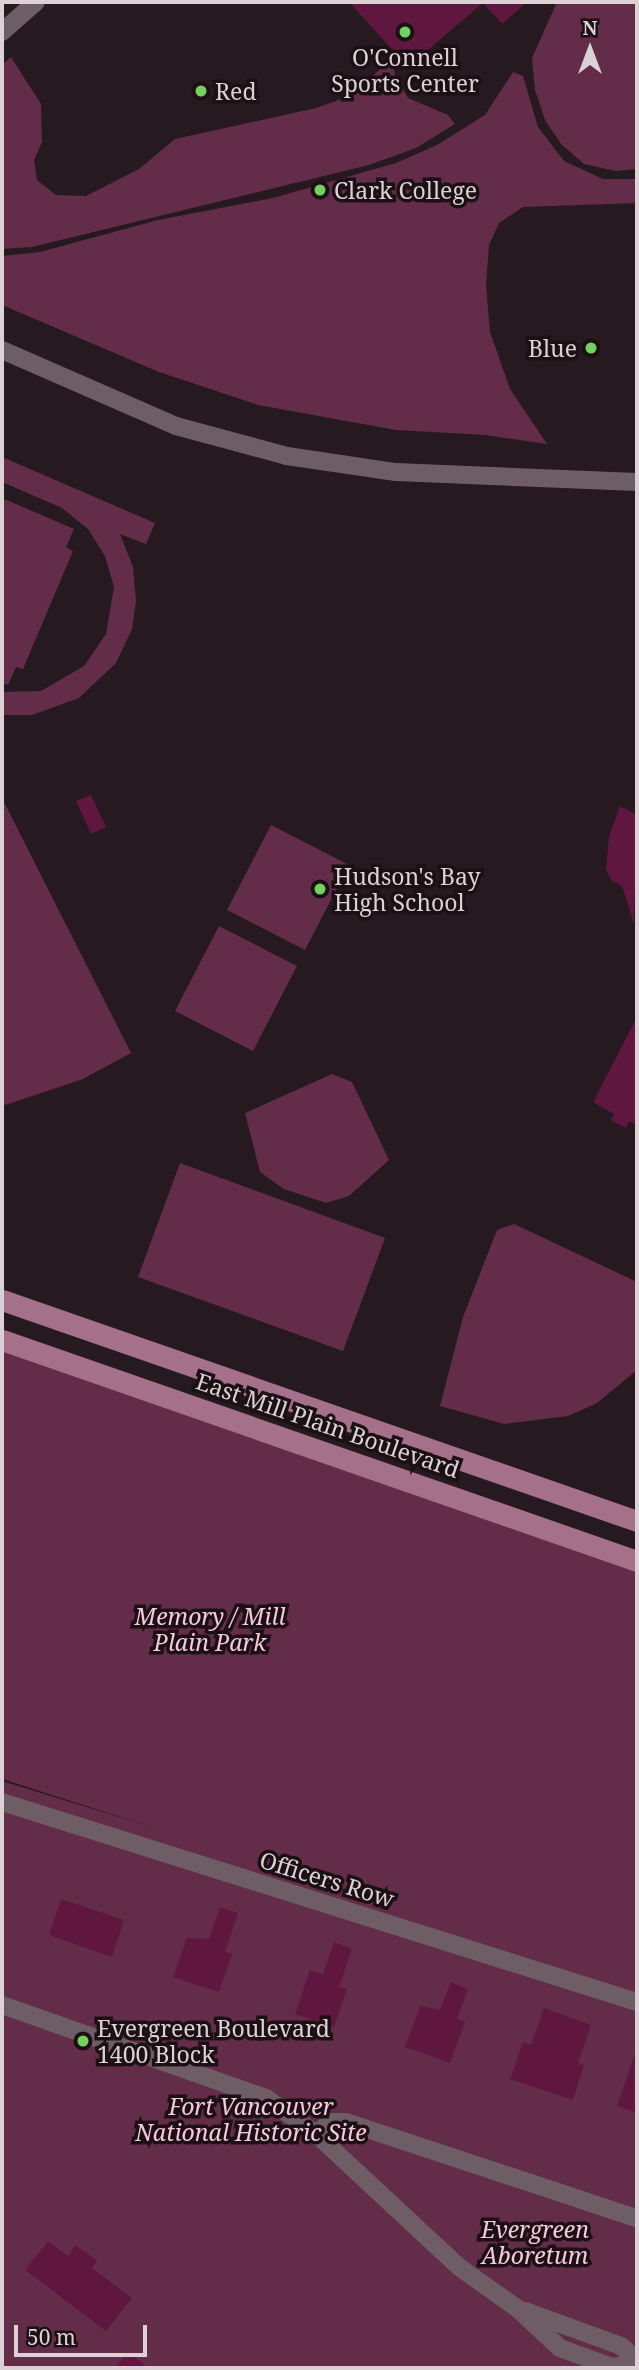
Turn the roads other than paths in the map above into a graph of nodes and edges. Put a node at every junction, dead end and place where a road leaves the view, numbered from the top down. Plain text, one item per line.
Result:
1 (36, 2) edge
2 (2, 32) edge
3 (2, 350) edge
4 (637, 482) edge
5 (2, 1300) edge
6 (2, 1339) edge
7 (637, 1521) edge
8 (637, 1561) edge
9 (2, 1802) edge
10 (637, 2002) edge
11 (2, 2005) edge
12 (316, 2134) junction
13 (637, 2218) edge
14 (637, 2362) edge

1 - 2 street
3 - 4 street
5 - 7 main road, East Mill Plain Boulevard
6 - 8 main road, East Mill Plain Boulevard
9 - 10 street, Officers Row
11 - 12 street
12 - 13 street
12 - 14 street

